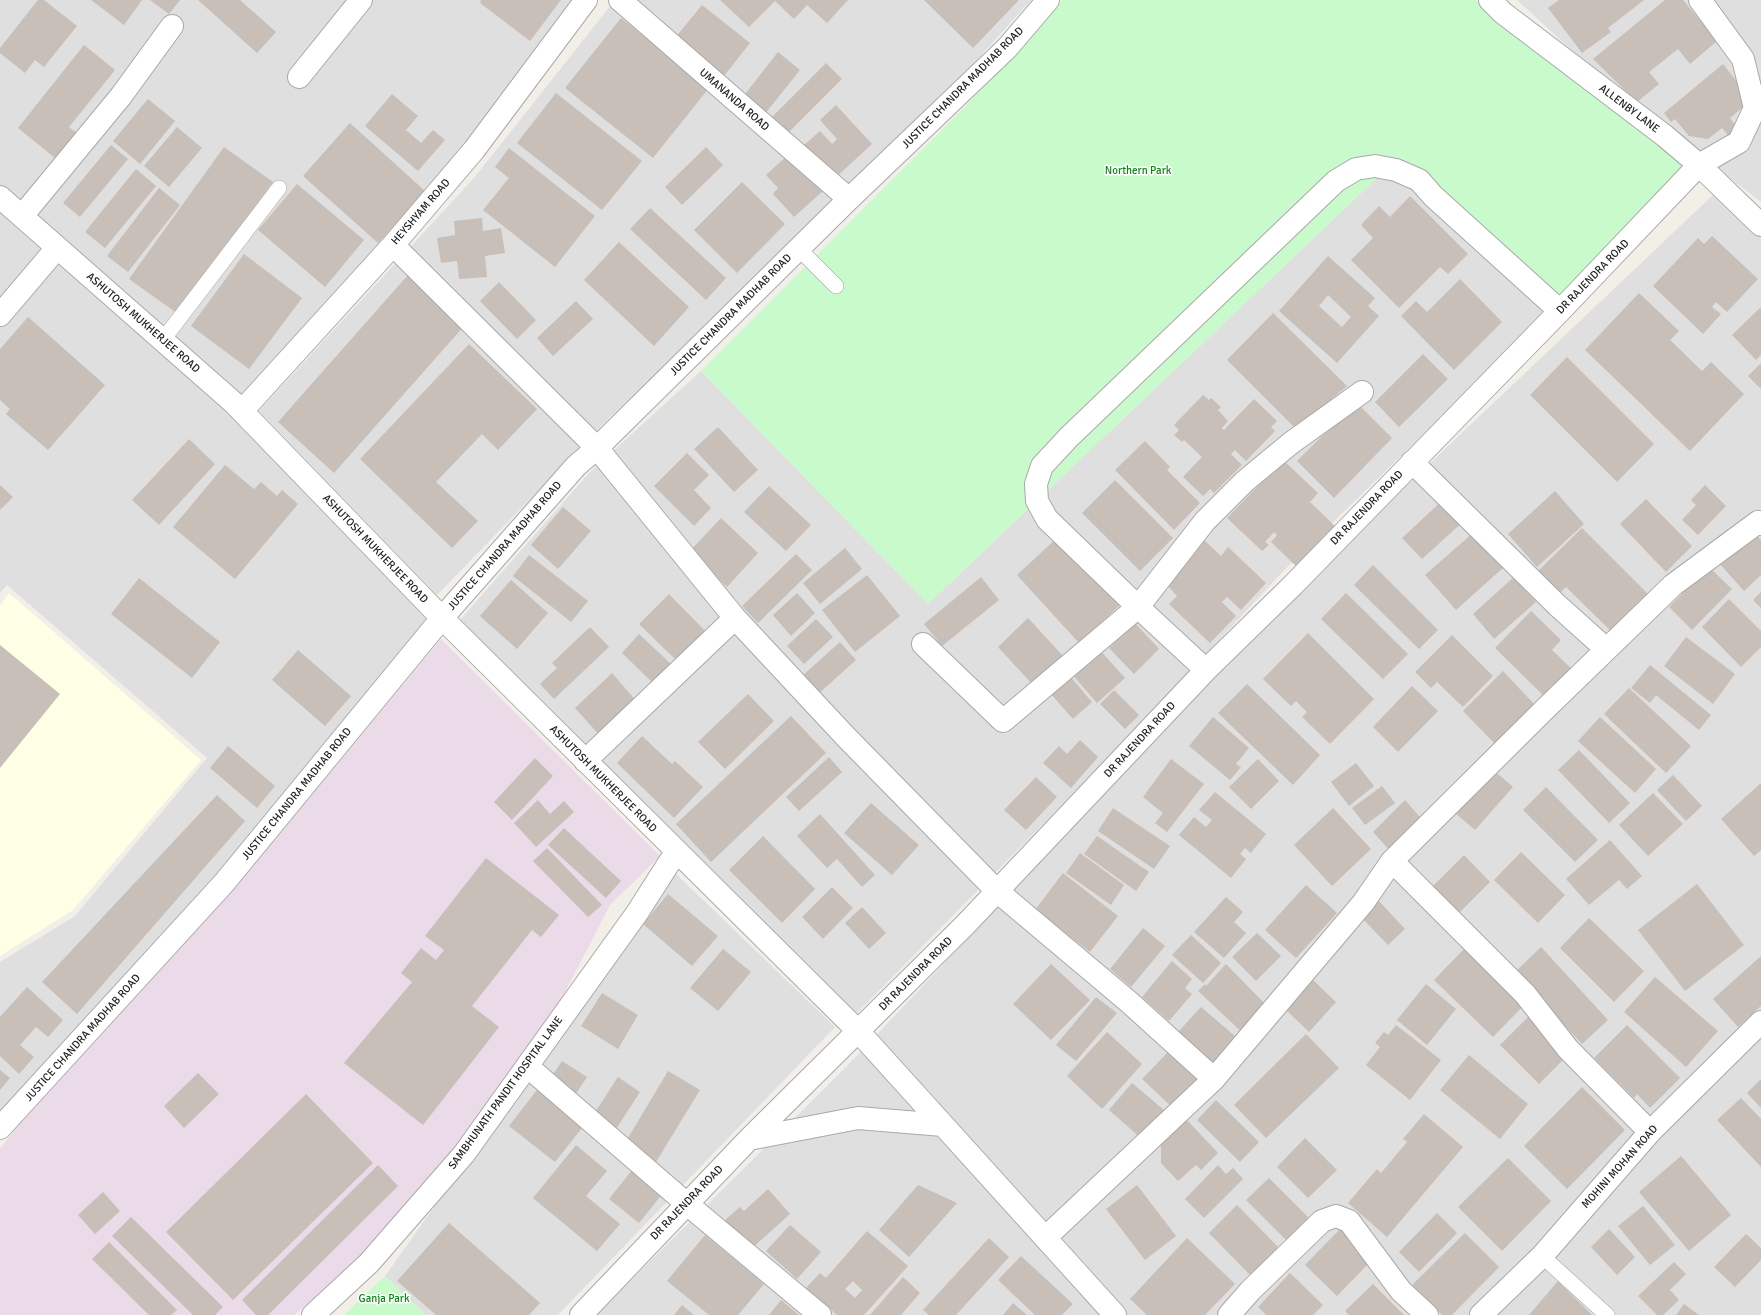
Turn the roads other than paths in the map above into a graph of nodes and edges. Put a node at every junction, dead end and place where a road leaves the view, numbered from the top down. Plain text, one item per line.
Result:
1 (361, 0) edge
2 (586, 0) edge
3 (620, 0) edge
4 (1048, 0) edge
5 (1490, 0) edge
6 (1700, 0) edge
7 (172, 26) dead end
8 (299, 76) dead end
9 (1699, 165) junction
10 (279, 188) dead end
11 (0, 197) edge
12 (849, 199) junction
13 (22, 216) junction
14 (1761, 225) edge
15 (392, 245) junction
16 (57, 248) junction
17 (799, 249) junction
18 (836, 286) dead end
19 (1560, 311) junction
20 (0, 314) edge
21 (162, 342) junction
22 (1362, 392) dead end
23 (242, 411) junction
24 (597, 448) junction
25 (1412, 462) junction
26 (1761, 524) edge
27 (1138, 607) junction
28 (442, 618) junction
29 (735, 618) junction
30 (923, 644) dead end
31 (1606, 649) junction
32 (1206, 670) junction
33 (585, 761) junction
34 (676, 852) junction
35 (1392, 861) junction
36 (997, 891) junction
37 (1761, 1022) edge
38 (858, 1031) junction
39 (527, 1066) junction
40 (1214, 1079) junction
41 (943, 1125) junction
42 (0, 1128) edge
43 (1650, 1132) junction
44 (749, 1139) junction
45 (687, 1204) junction
46 (1045, 1238) junction
47 (1542, 1256) junction
48 (314, 1315) edge
49 (581, 1315) edge
50 (820, 1315) edge
51 (1115, 1315) edge
52 (1229, 1315) edge
53 (1427, 1315) edge
54 (1481, 1315) edge
55 (1606, 1315) edge

1 - 8 street
2 - 15 street, HEYSHYAM ROAD
3 - 12 street, UMANANDA ROAD
4 - 12 street, JUSTICE CHANDRA MADHAB ROAD
5 - 9 street, ALLENBY LANE
6 - 9 street, DR RAJENDRA ROAD
7 - 13 street
9 - 14 street, ALLENBY LANE
9 - 19 street, DR RAJENDRA ROAD
10 - 21 lane
11 - 13 street, ASHUTOSH MUKHERJEE ROAD
12 - 17 street, JUSTICE CHANDRA MADHAB ROAD
13 - 16 street, ASHUTOSH MUKHERJEE ROAD
15 - 23 street, HEYSHYAM ROAD
15 - 24 street
16 - 20 street
16 - 21 street, ASHUTOSH MUKHERJEE ROAD
17 - 18 lane
17 - 24 street, JUSTICE CHANDRA MADHAB ROAD
19 - 25 street, DR RAJENDRA ROAD
19 - 27 street
21 - 23 street, ASHUTOSH MUKHERJEE ROAD
22 - 27 street
23 - 28 street, ASHUTOSH MUKHERJEE ROAD
24 - 28 street, JUSTICE CHANDRA MADHAB ROAD
24 - 29 street
25 - 31 street
25 - 32 street, DR RAJENDRA ROAD
26 - 31 street
27 - 30 street
27 - 32 street
28 - 33 street, ASHUTOSH MUKHERJEE ROAD
28 - 42 street, JUSTICE CHANDRA MADHAB ROAD
29 - 33 street
29 - 36 street
31 - 35 street
32 - 36 street, DR RAJENDRA ROAD
33 - 34 street, ASHUTOSH MUKHERJEE ROAD
34 - 38 street, ASHUTOSH MUKHERJEE ROAD
34 - 39 street, SAMBHUNATH PANDIT HOSPITAL LANE
35 - 40 street
35 - 43 street
36 - 38 street, DR RAJENDRA ROAD
36 - 40 street
37 - 43 street, MOHINI MOHAN ROAD
38 - 41 street, ASHUTOSH MUKHERJEE ROAD
38 - 44 street, DR RAJENDRA ROAD
39 - 45 street
39 - 48 street, SAMBHUNATH PANDIT HOSPITAL LANE
40 - 46 street
41 - 44 street
41 - 46 street, ASHUTOSH MUKHERJEE ROAD
43 - 47 street, MOHINI MOHAN ROAD
44 - 45 street, DR RAJENDRA ROAD
45 - 49 street, DR RAJENDRA ROAD
45 - 50 street
46 - 51 street, ASHUTOSH MUKHERJEE ROAD
47 - 54 street, MOHINI MOHAN ROAD
47 - 55 lane
52 - 53 street

